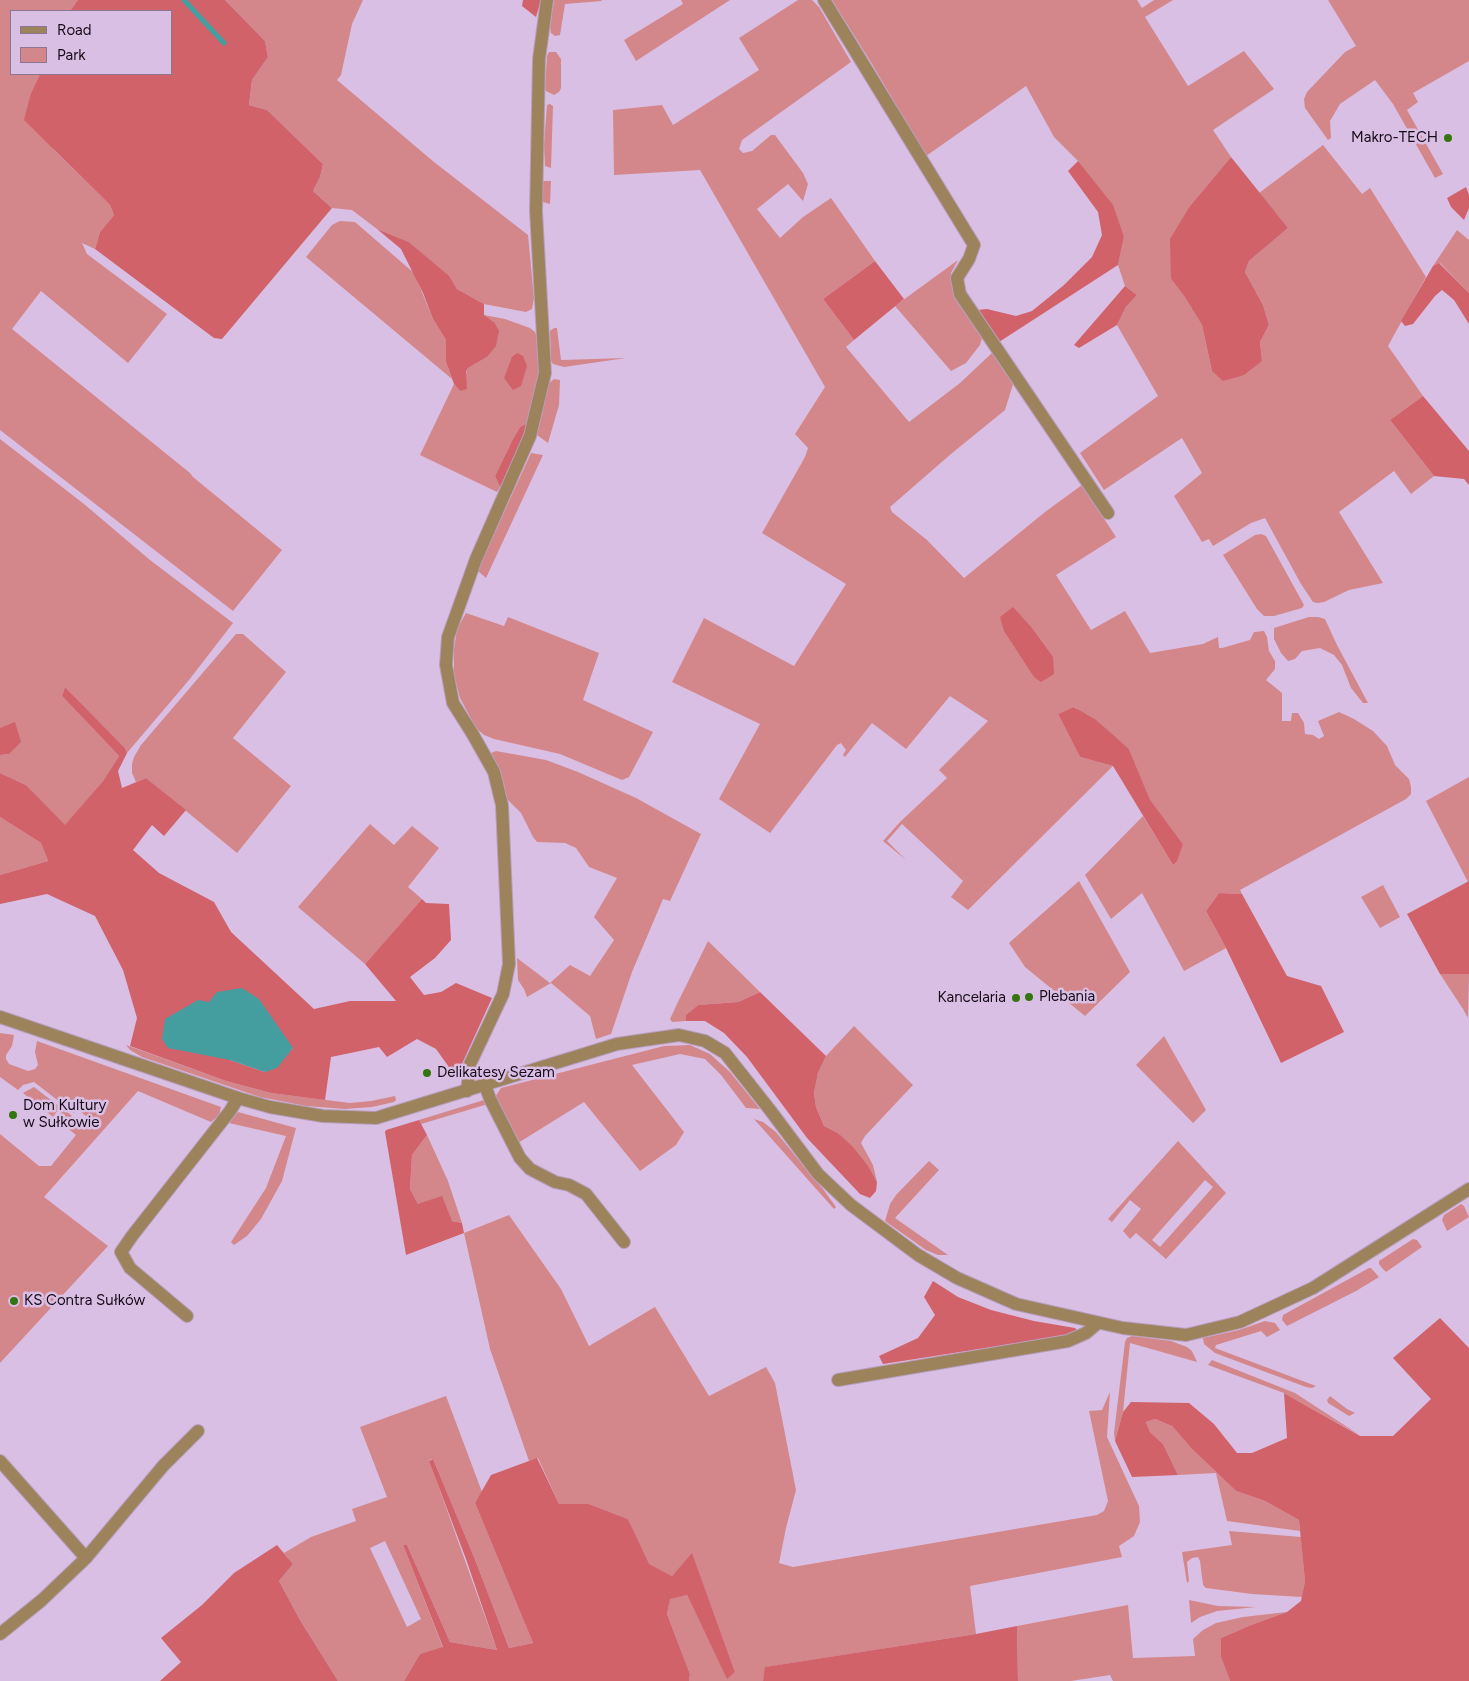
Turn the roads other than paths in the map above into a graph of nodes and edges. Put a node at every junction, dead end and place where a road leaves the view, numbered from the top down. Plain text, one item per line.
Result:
1 (547, 0) edge
2 (824, 0) edge
3 (1108, 513) dead end
4 (0, 1017) edge
5 (485, 1085) junction
6 (467, 1091) junction
7 (238, 1098) junction
8 (1469, 1189) edge
9 (624, 1242) dead end
10 (187, 1316) dead end
11 (1098, 1323) junction
12 (838, 1380) dead end
13 (198, 1431) dead end
14 (0, 1461) edge
15 (86, 1558) junction
16 (0, 1634) edge

1 - 6 street
2 - 3 street
4 - 7 street
5 - 6 street
5 - 9 street
5 - 11 street
6 - 7 street
7 - 10 street
8 - 11 street
11 - 12 street
13 - 15 street
14 - 15 street
15 - 16 street

